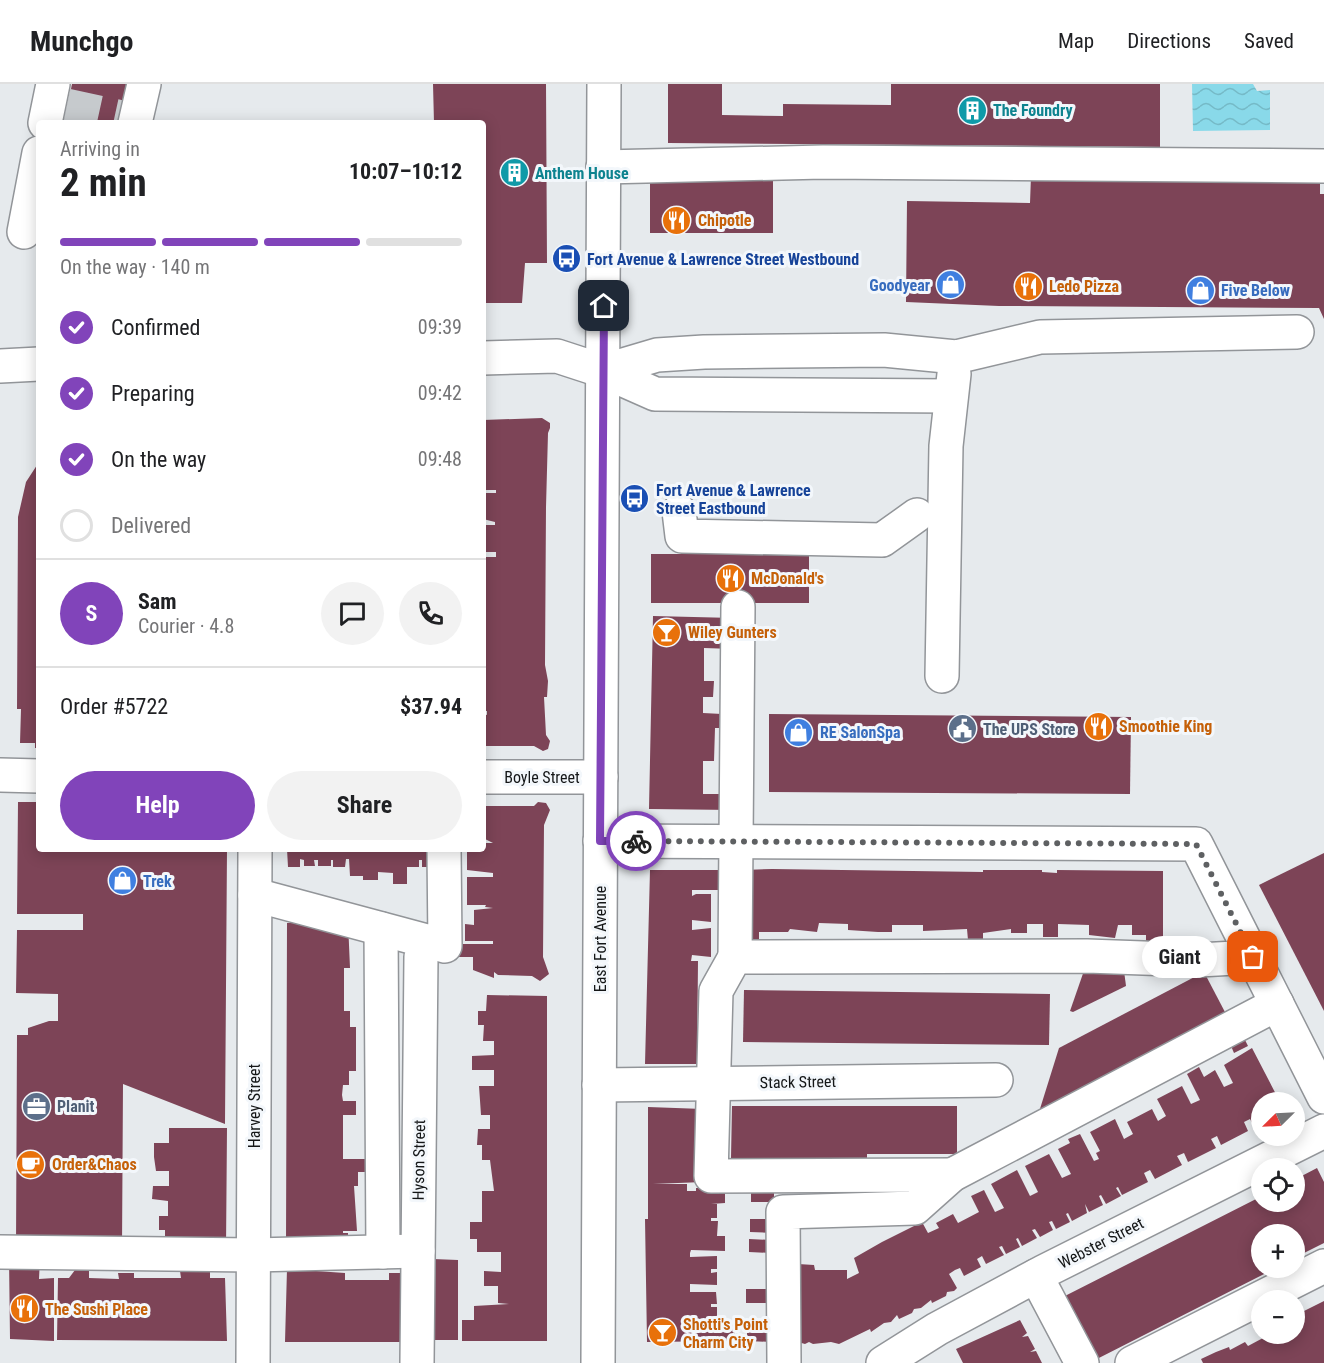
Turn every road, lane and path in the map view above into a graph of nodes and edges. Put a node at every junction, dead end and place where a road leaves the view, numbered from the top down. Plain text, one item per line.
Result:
1 (144, 84) edge
2 (603, 84) edge
3 (131, 120) edge
4 (1324, 166) edge
5 (603, 167) junction
6 (36, 188) edge
7 (21, 233) edge
8 (1297, 332) dead end
9 (837, 351) junction
10 (956, 357) junction
11 (486, 358) edge
12 (36, 364) edge
13 (0, 366) edge
14 (603, 371) junction
15 (847, 395) junction
16 (951, 396) junction
17 (679, 511) dead end
18 (917, 515) dead end
19 (738, 607) dead end
20 (942, 676) dead end
21 (0, 775) edge
22 (36, 776) edge
23 (486, 777) edge
24 (601, 777) junction
25 (600, 841) junction
26 (736, 842) junction
27 (255, 852) edge
28 (444, 852) edge
29 (255, 895) junction
30 (381, 929) junction
31 (421, 957) dead end
32 (735, 957) junction
33 (1253, 957) junction
34 (1277, 1004) junction
35 (996, 1080) dead end
36 (713, 1083) junction
37 (599, 1085) junction
38 (1324, 1097) edge
39 (1324, 1131) edge
40 (952, 1175) junction
41 (418, 1251) junction
42 (0, 1252) edge
43 (383, 1252) junction
44 (253, 1255) junction
45 (1324, 1266) edge
46 (1036, 1276) junction
47 (901, 1358) edge
48 (253, 1363) edge
49 (417, 1363) edge
50 (598, 1363) edge
51 (783, 1363) edge
52 (1082, 1363) edge
53 (1132, 1363) edge

1 - 3 street
2 - 5 street, East Fort Avenue
4 - 5 street
5 - 14 street, East Fort Avenue
6 - 7 street
8 - 10 street
9 - 10 street
9 - 14 street
9 - 15 street
10 - 16 street
11 - 14 street
12 - 13 street
14 - 15 street
14 - 24 street, East Fort Avenue
15 - 16 street
16 - 20 street
17 - 18 street
19 - 26 street
21 - 22 street
23 - 24 street, Boyle Street
24 - 25 street, East Fort Avenue
25 - 26 street
25 - 37 street, East Fort Avenue
26 - 32 street
26 - 33 street
27 - 29 street, Harvey Street
28 - 30 street
29 - 30 street
29 - 44 street, Harvey Street
30 - 43 street
31 - 41 street, Hyson Street
32 - 33 street
32 - 36 street
33 - 34 street
34 - 38 street
34 - 40 street
35 - 36 street, Stack Street
36 - 37 street, Stack Street
36 - 40 street
37 - 50 street, East Fort Avenue
39 - 46 street, Webster Street
40 - 51 street
41 - 43 street
41 - 49 street, Hyson Street
42 - 44 street
43 - 44 street
44 - 48 street, Harvey Street
45 - 53 street
46 - 47 street, Webster Street
46 - 52 street

